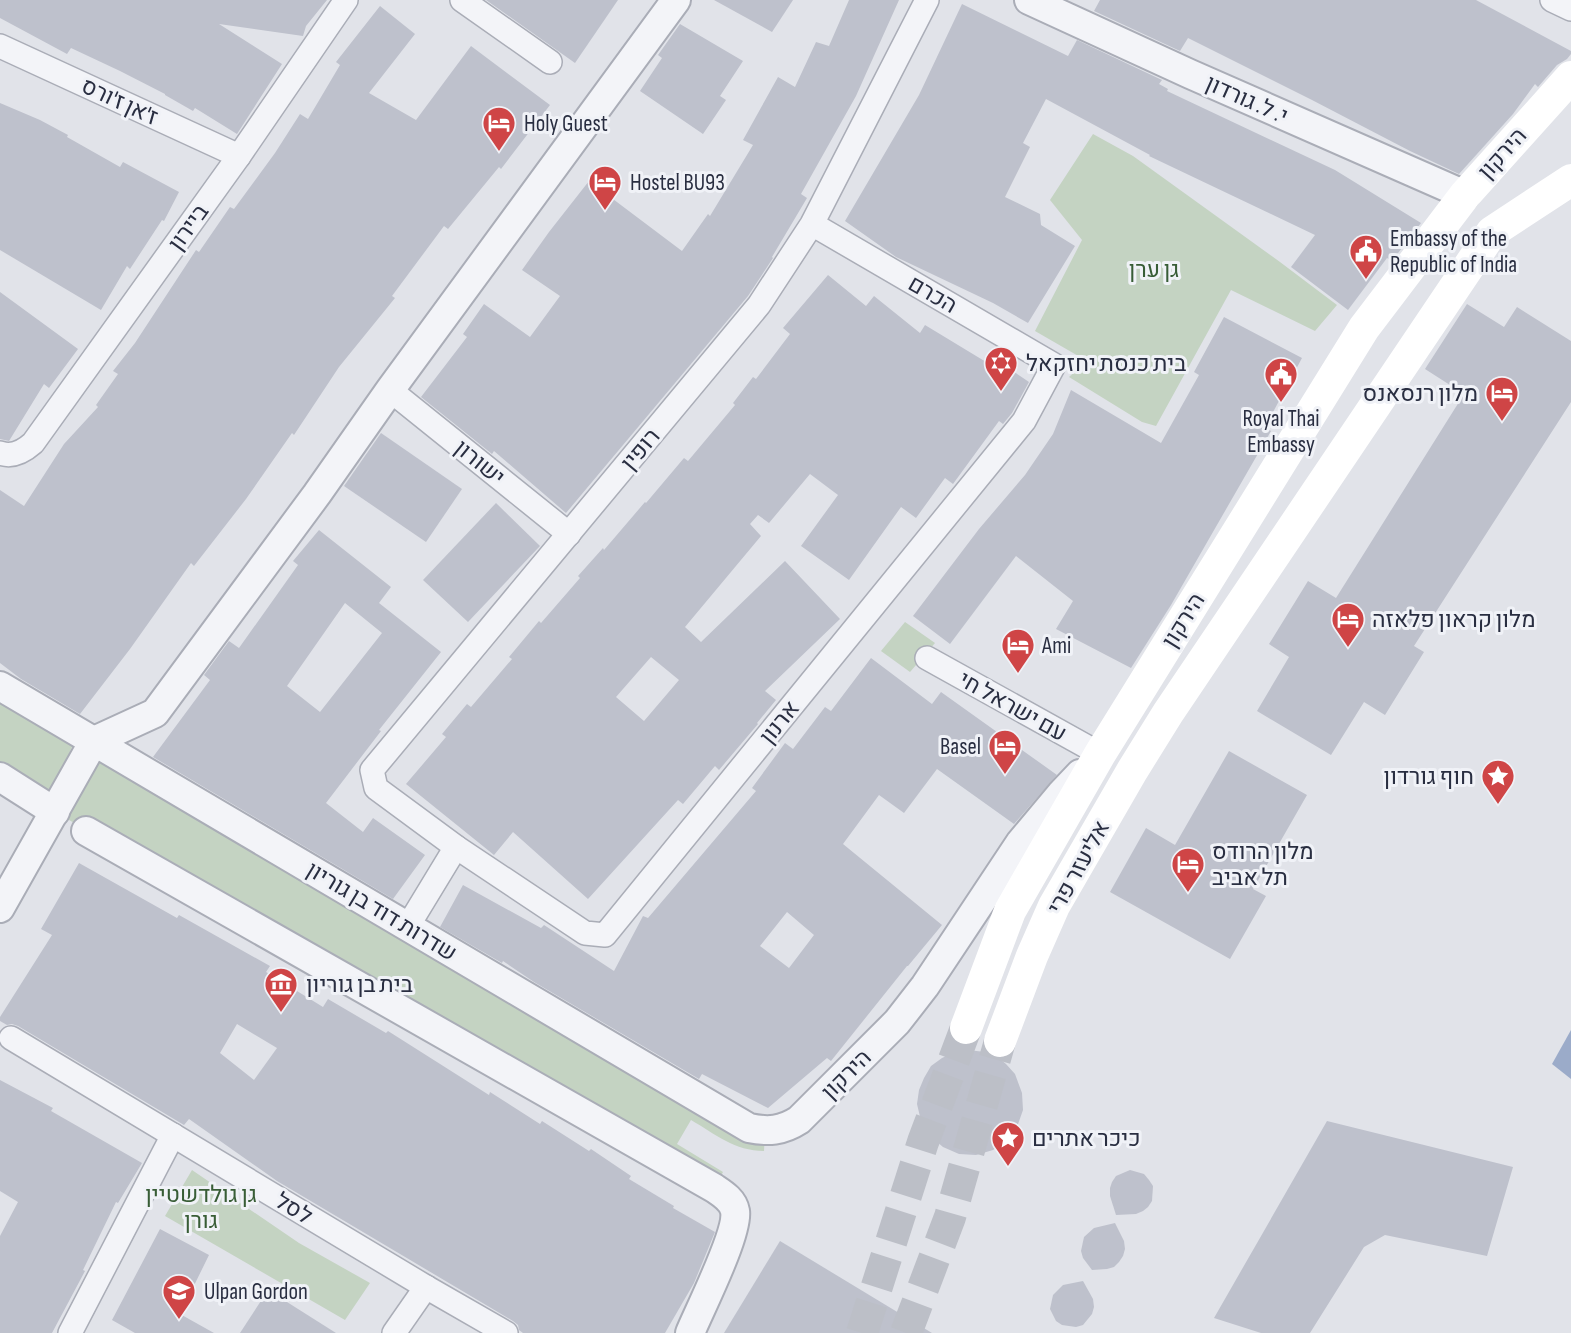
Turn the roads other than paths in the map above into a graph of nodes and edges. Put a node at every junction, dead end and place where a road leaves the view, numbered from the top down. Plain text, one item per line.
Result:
1 (346, 0) edge
2 (462, 0) edge
3 (676, 0) edge
4 (927, 0) edge
5 (1030, 0) edge
6 (1552, 0) edge
7 (1571, 9) edge
8 (0, 46) edge
9 (550, 62) dead end
10 (1571, 77) edge
11 (239, 156) junction
12 (1571, 180) edge
13 (1465, 195) junction
14 (812, 224) junction
15 (1054, 365) joint
16 (390, 390) junction
17 (0, 453) edge
18 (569, 534) junction
19 (927, 658) dead end
20 (0, 686) edge
21 (1176, 702) joint
22 (94, 741) junction
23 (1100, 754) junction
24 (0, 777) edge
25 (55, 811) junction
26 (86, 831) dead end
27 (456, 847) junction
28 (0, 908) edge
29 (408, 926) junction
30 (966, 1028) tunnel mouth
31 (11, 1038) dead end
32 (1000, 1041) tunnel mouth
33 (765, 1131) joint
34 (173, 1135) junction
35 (426, 1287) junction
36 (70, 1333) edge
37 (394, 1333) edge
38 (506, 1333) edge
39 (690, 1333) edge

1 - 11 street, ביירון
2 - 9 street
3 - 16 street
4 - 14 street, רופין
5 - 13 street, י. ל. גורדון
6 - 7 street
8 - 11 street, ז'אן ז'ורס
10 - 13 main road, הירקון
11 - 17 street, ביירון
12 - 21 main road, הירקון
13 - 23 main road, הירקון
14 - 15 street, הכרם
14 - 18 street, רופין
15 - 27 street, ארנון
16 - 18 street, ישורון
16 - 22 street
18 - 27 street, רופין
19 - 23 street, עם ישראל חי
20 - 22 street, שדרות דוד בן גוריון
21 - 32 main road, אליעזר פרי
22 - 25 street
22 - 29 street, שדרות דוד בן גוריון
23 - 30 main road, אליעזר פרי
23 - 33 street, הירקון
24 - 25 street
25 - 28 street
26 - 39 street
27 - 29 street
29 - 33 street, שדרות דוד בן גוריון
31 - 34 street, לסל
34 - 35 street, לסל
34 - 36 street
35 - 37 street
35 - 38 street, לסל

